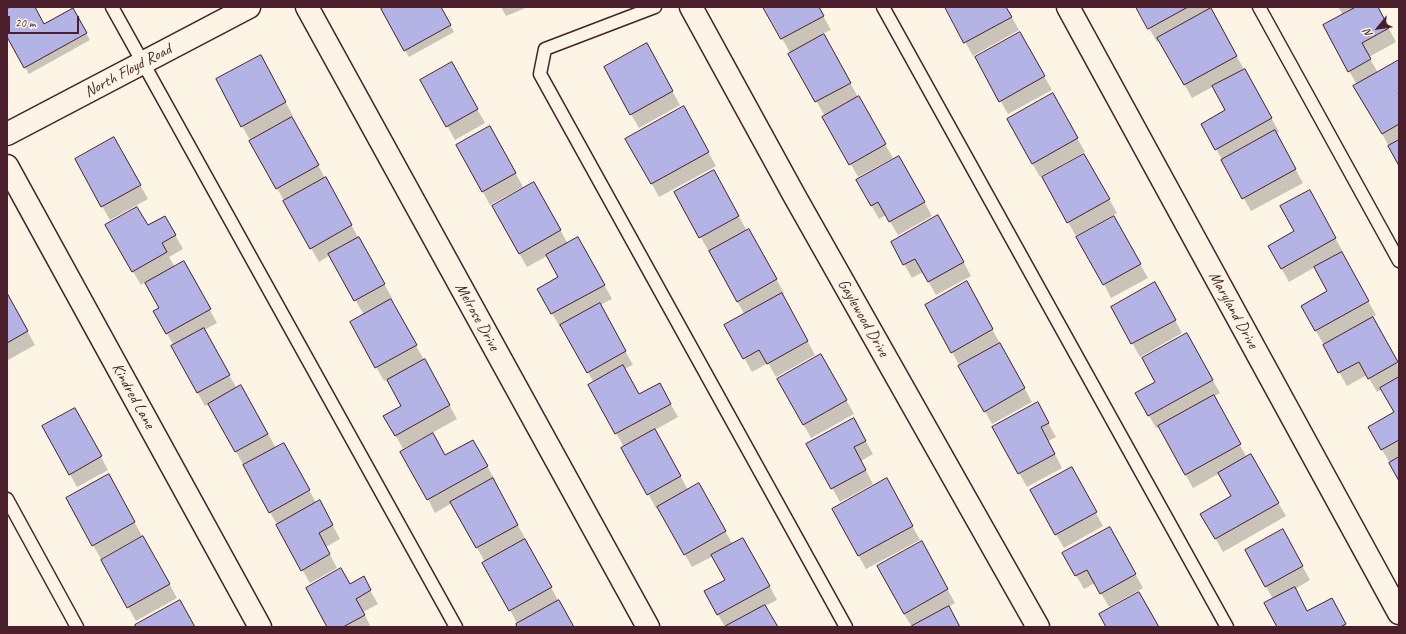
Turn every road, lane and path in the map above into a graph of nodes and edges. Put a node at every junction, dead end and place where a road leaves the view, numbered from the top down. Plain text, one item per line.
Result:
1 (112, 7) edge
2 (249, 7) edge
3 (307, 7) edge
4 (654, 7) edge
5 (691, 7) edge
6 (883, 7) edge
7 (1068, 7) edge
8 (1259, 7) edge
9 (144, 62) junction
10 (7, 134) edge
11 (7, 166) edge
12 (1399, 261) edge
13 (7, 499) edge
14 (1399, 613) edge
15 (77, 627) edge
16 (260, 627) edge
17 (456, 627) edge
18 (648, 627) edge
19 (846, 627) edge
20 (1038, 627) edge
21 (1227, 627) edge

1 - 9 lane
2 - 9 street, North Floyd Road
3 - 18 street, Melrose Drive
4 - 19 lane
5 - 20 street, Gaylewood Drive
6 - 21 lane
7 - 14 street, Maryland Drive
8 - 12 lane
9 - 10 street, North Floyd Road
9 - 17 lane
11 - 16 street, Kindred Lane
13 - 15 lane

